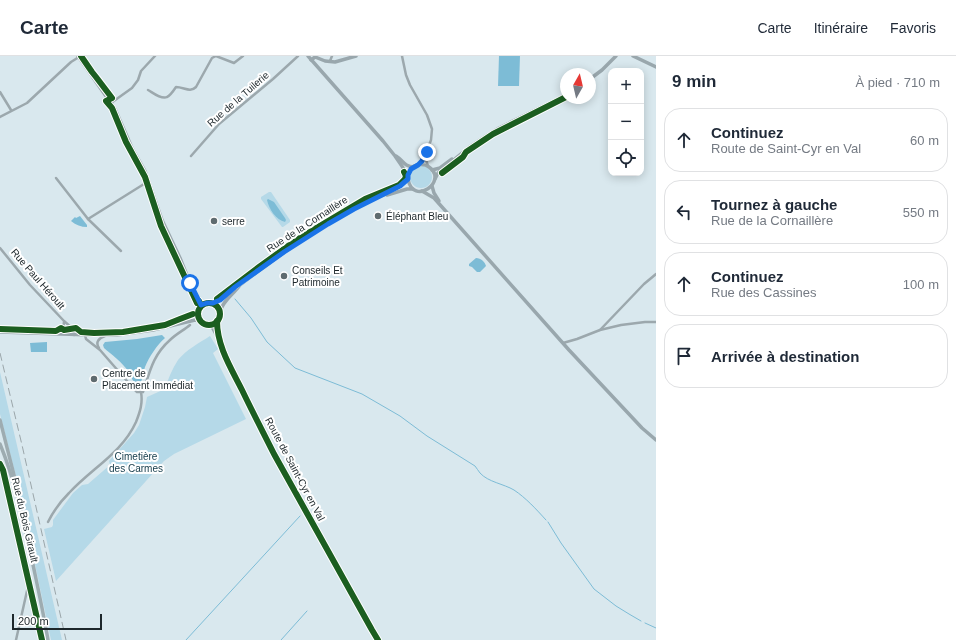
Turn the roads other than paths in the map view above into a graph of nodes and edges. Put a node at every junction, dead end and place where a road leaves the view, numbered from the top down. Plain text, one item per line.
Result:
1 (79, 56) edge
2 (155, 56) edge
3 (243, 56) edge
4 (298, 56) edge
5 (308, 56) edge
6 (332, 56) edge
7 (356, 56) edge
8 (402, 56) edge
9 (616, 56) edge
10 (633, 56) edge
11 (311, 60) junction
12 (330, 61) junction
13 (656, 68) edge
14 (596, 74) edge
15 (148, 90) dead end
16 (0, 92) edge
17 (560, 98) edge
18 (111, 103) junction
19 (12, 110) junction
20 (0, 116) edge
21 (428, 147) junction
22 (467, 149) junction
23 (191, 156) dead end
24 (395, 156) junction
25 (418, 165) junction
26 (414, 167) junction
27 (428, 167) junction
28 (432, 170) junction
29 (408, 177) junction
30 (56, 178) dead end
31 (434, 180) junction
32 (149, 181) junction
33 (432, 186) junction
34 (412, 189) junction
35 (422, 192) junction
36 (382, 196) junction
37 (447, 212) junction
38 (88, 219) junction
39 (0, 248) edge
40 (121, 251) dead end
41 (656, 274) edge
42 (241, 284) junction
43 (213, 303) junction
44 (201, 305) junction
45 (198, 312) junction
46 (220, 313) junction
47 (64, 321) junction
48 (200, 321) junction
49 (218, 321) junction
50 (656, 322) edge
51 (177, 324) junction
52 (190, 325) dead end
53 (210, 325) junction
54 (600, 330) junction
55 (0, 332) edge
56 (58, 334) junction
57 (74, 335) junction
58 (84, 335) junction
59 (105, 336) junction
60 (219, 338) junction
61 (563, 343) junction
62 (100, 350) junction
63 (141, 392) junction
64 (0, 420) edge
65 (656, 440) edge
66 (0, 444) edge
67 (0, 464) edge
68 (16, 492) junction
69 (48, 522) dead end
70 (16, 640) edge
71 (48, 640) edge
72 (378, 640) edge

1 - 18 main road
1 - 19 street
2 - 18 street
3 - 15 street
4 - 23 street, Rue de la Tuilerie
5 - 11 main road
6 - 12 street
7 - 12 main road
8 - 21 street
9 - 14 main road
10 - 13 main road
11 - 12 main road
11 - 24 main road
16 - 19 street
17 - 22 main road
18 - 32 main road
19 - 20 street
21 - 25 street
21 - 27 street
22 - 28 main road
22 - 31 main road
24 - 26 main road
24 - 29 main road
25 - 26 main road
25 - 27 main road
26 - 29 main road
27 - 28 main road
28 - 31 main road
29 - 34 main road
29 - 36 main road, Rue de la Cornaillère
30 - 38 street
31 - 33 main road
32 - 38 street
32 - 44 main road
33 - 35 main road
33 - 37 main road
34 - 35 main road
34 - 36 main road, Rue de la Cornaillère
35 - 37 main road
36 - 42 main road, Rue de la Cornaillère
37 - 61 main road
38 - 40 street
39 - 47 street, Rue Paul Héroult
41 - 54 street
42 - 43 main road, Rue de la Cornaillère
42 - 46 main road, Rue de la Cornaillère
43 - 44 main road
43 - 46 main road
44 - 45 main road
45 - 48 main road
45 - 51 main road
46 - 49 main road
47 - 56 street, Rue Paul Héroult
47 - 57 street, Rue Paul Héroult
48 - 51 main road
48 - 53 main road
49 - 53 main road
49 - 60 main road, Route de Saint-Cyr en Val
50 - 54 street
51 - 59 main road
52 - 63 street
53 - 60 main road, Route de Saint-Cyr en Val
54 - 61 street
55 - 56 main road
56 - 57 main road
57 - 58 main road
58 - 59 main road
58 - 62 street
59 - 62 street
60 - 72 main road, Route de Saint-Cyr en Val
61 - 65 main road
62 - 63 street
63 - 69 street
64 - 68 main road
66 - 68 main road
67 - 70 street, Rue du Bois Girault
68 - 71 main road

